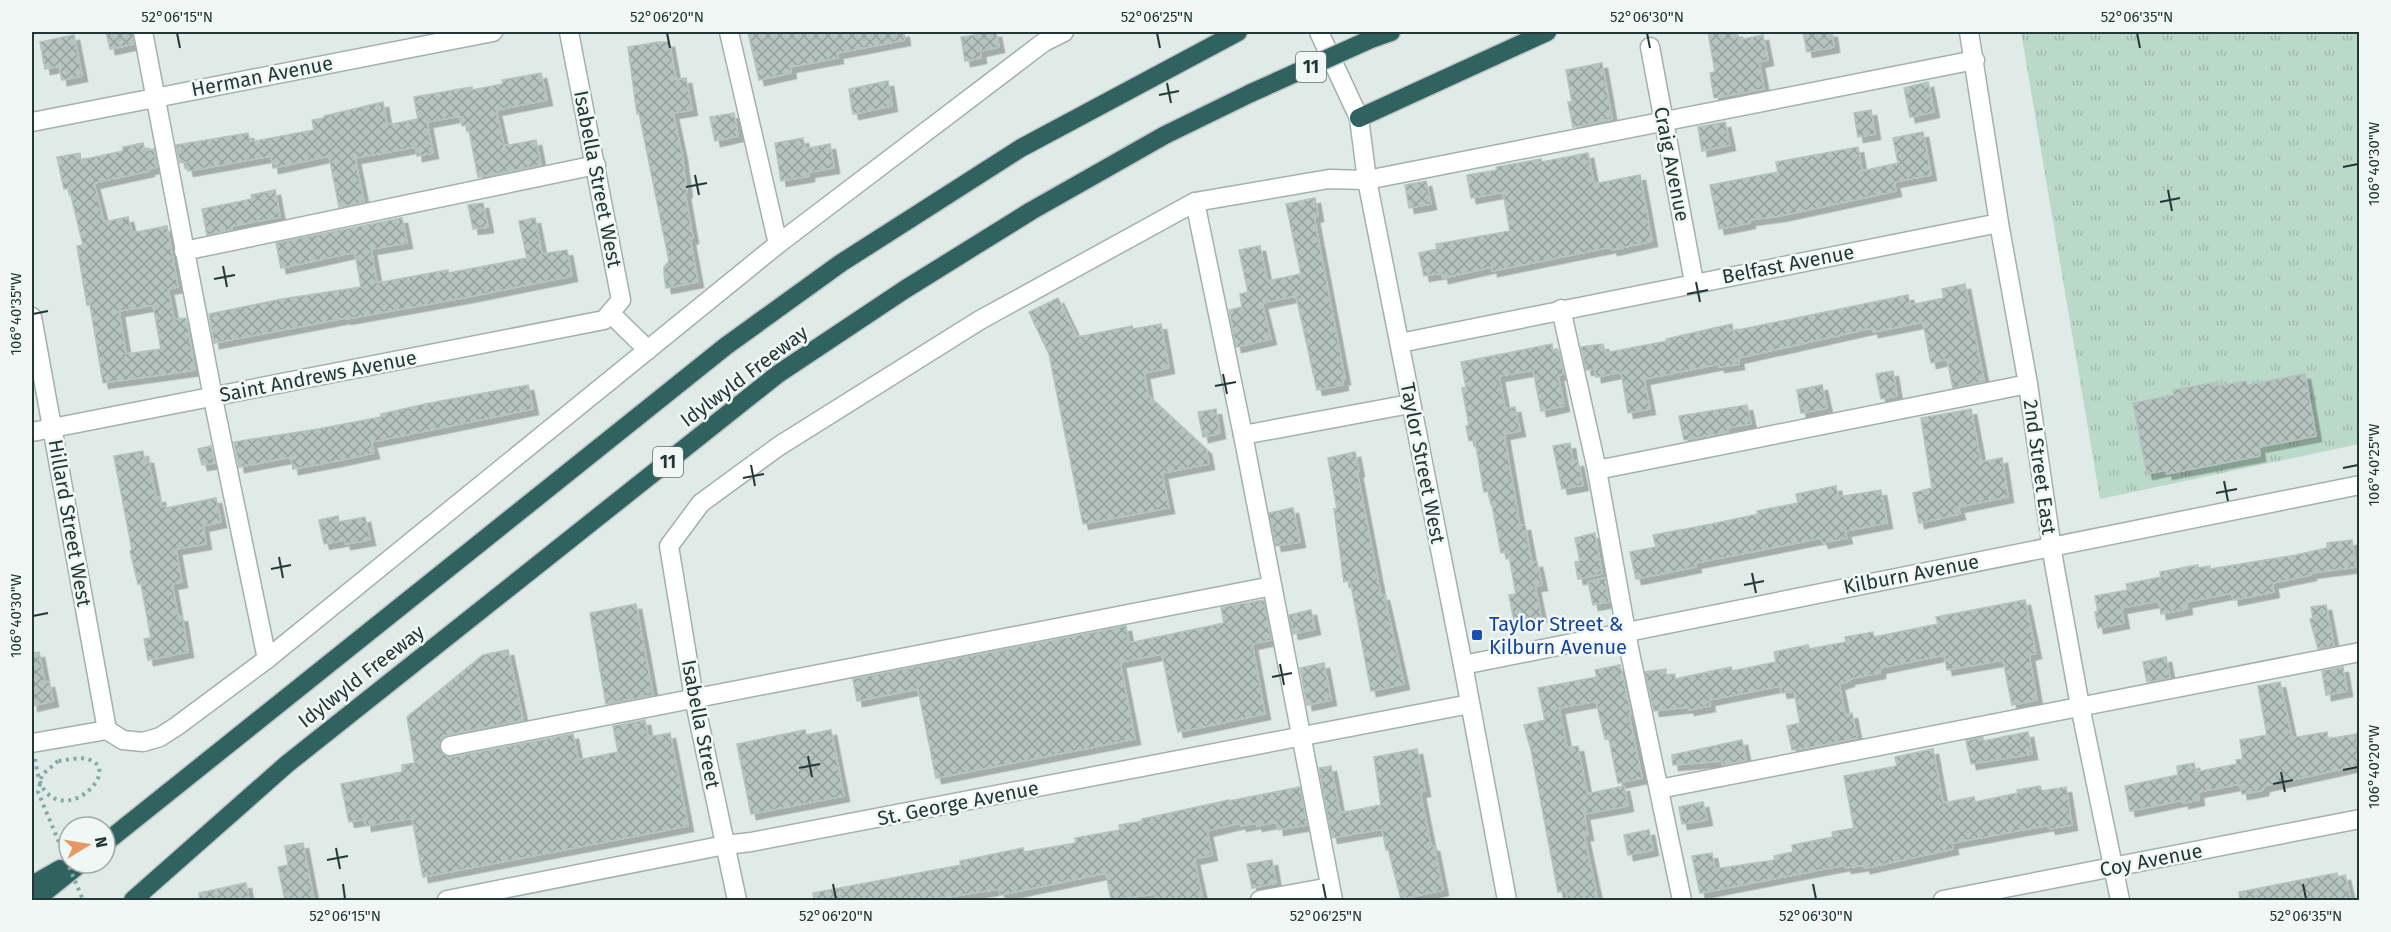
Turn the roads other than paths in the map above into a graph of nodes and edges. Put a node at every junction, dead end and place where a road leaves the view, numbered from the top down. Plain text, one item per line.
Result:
1 (142, 32) edge
2 (493, 32) edge
3 (569, 32) edge
4 (729, 32) edge
5 (1064, 32) edge
6 (1238, 32) edge
7 (1319, 32) edge
8 (1391, 32) edge
9 (1547, 32) edge
10 (1969, 32) edge
11 (1650, 46) dead end
12 (1975, 60) junction
13 (155, 97) junction
14 (1359, 118) junction
15 (1664, 121) junction
16 (32, 122) edge
17 (596, 165) junction
18 (1367, 180) junction
19 (1195, 202) junction
20 (1999, 223) junction
21 (778, 244) junction
22 (184, 251) junction
23 (1694, 282) junction
24 (1562, 309) junction
25 (607, 316) junction
26 (32, 317) edge
27 (1400, 342) junction
28 (648, 350) junction
29 (2028, 384) junction
30 (212, 397) junction
31 (1410, 404) junction
32 (52, 428) junction
33 (32, 432) edge
34 (1243, 435) junction
35 (1597, 470) junction
36 (2360, 485) edge
37 (2051, 546) junction
38 (1272, 586) junction
39 (1626, 631) junction
40 (2360, 652) edge
41 (267, 659) junction
42 (1463, 665) junction
43 (694, 698) junction
44 (1470, 704) junction
45 (2080, 706) junction
46 (107, 730) junction
47 (1301, 738) junction
48 (450, 746) dead end
49 (32, 749) edge
50 (1659, 789) junction
51 (2360, 819) edge
52 (117, 833) edge
53 (725, 845) junction
54 (2113, 868) junction
55 (57, 870) edge
56 (66, 875) edge
57 (32, 885) edge
58 (1331, 894) edge
59 (35, 900) edge
60 (133, 900) edge
61 (447, 900) edge
62 (737, 900) edge
63 (1260, 900) edge
64 (1507, 900) edge
65 (1682, 900) edge
66 (1943, 900) edge
67 (2120, 900) edge

1 - 13 street
2 - 13 street, Herman Avenue
3 - 17 street, Isabella Street West
4 - 21 street
5 - 21 street
6 - 52 highway, Idylwyld Freeway
7 - 14 street, Taylor Street West
8 - 60 highway, Idylwyld Freeway / 11, bridge
9 - 14 highway
10 - 12 street, 2nd Street East
11 - 15 street, Craig Avenue
12 - 15 street
12 - 20 street, 2nd Street East
13 - 16 street, Herman Avenue
13 - 22 street
14 - 18 street, Taylor Street West
15 - 18 street
15 - 23 street, Craig Avenue
17 - 22 street
17 - 25 street, Isabella Street West
18 - 19 street
18 - 27 street, Taylor Street West
19 - 34 street
19 - 43 street, Isabella Street
20 - 23 street, Belfast Avenue
20 - 29 street, 2nd Street East
21 - 28 street
22 - 30 street
23 - 24 street, Belfast Avenue
24 - 27 street, Belfast Avenue
24 - 35 street
25 - 28 street
25 - 30 street, Saint Andrews Avenue
26 - 32 street, Hillard Street West
27 - 31 street, Taylor Street West
28 - 41 street
29 - 35 street
29 - 37 street, 2nd Street East
30 - 32 street, Saint Andrews Avenue
30 - 41 street
31 - 34 street
31 - 42 street, Taylor Street West
32 - 33 street, Saint Andrews Avenue
32 - 46 street, Hillard Street West
34 - 38 street
35 - 39 street
36 - 37 street, Kilburn Avenue
37 - 39 street, Kilburn Avenue
37 - 45 street, 2nd Street East
38 - 43 street
38 - 47 street
39 - 42 street, Kilburn Avenue
39 - 50 street
40 - 45 street
41 - 46 street
42 - 44 street, Taylor Street West
43 - 48 street
43 - 53 street, Isabella Street
44 - 47 street, St. George Avenue
44 - 64 street, Taylor Street West
45 - 50 street
45 - 54 street, 2nd Street East
46 - 49 street
47 - 53 street, St. George Avenue
47 - 58 street
50 - 65 street
51 - 54 street, Coy Avenue
53 - 61 street, St. George Avenue
53 - 62 street, Isabella Street
54 - 66 street, Coy Avenue
54 - 67 street, 2nd Street East
55 - 57 highway
56 - 59 highway
58 - 63 street

